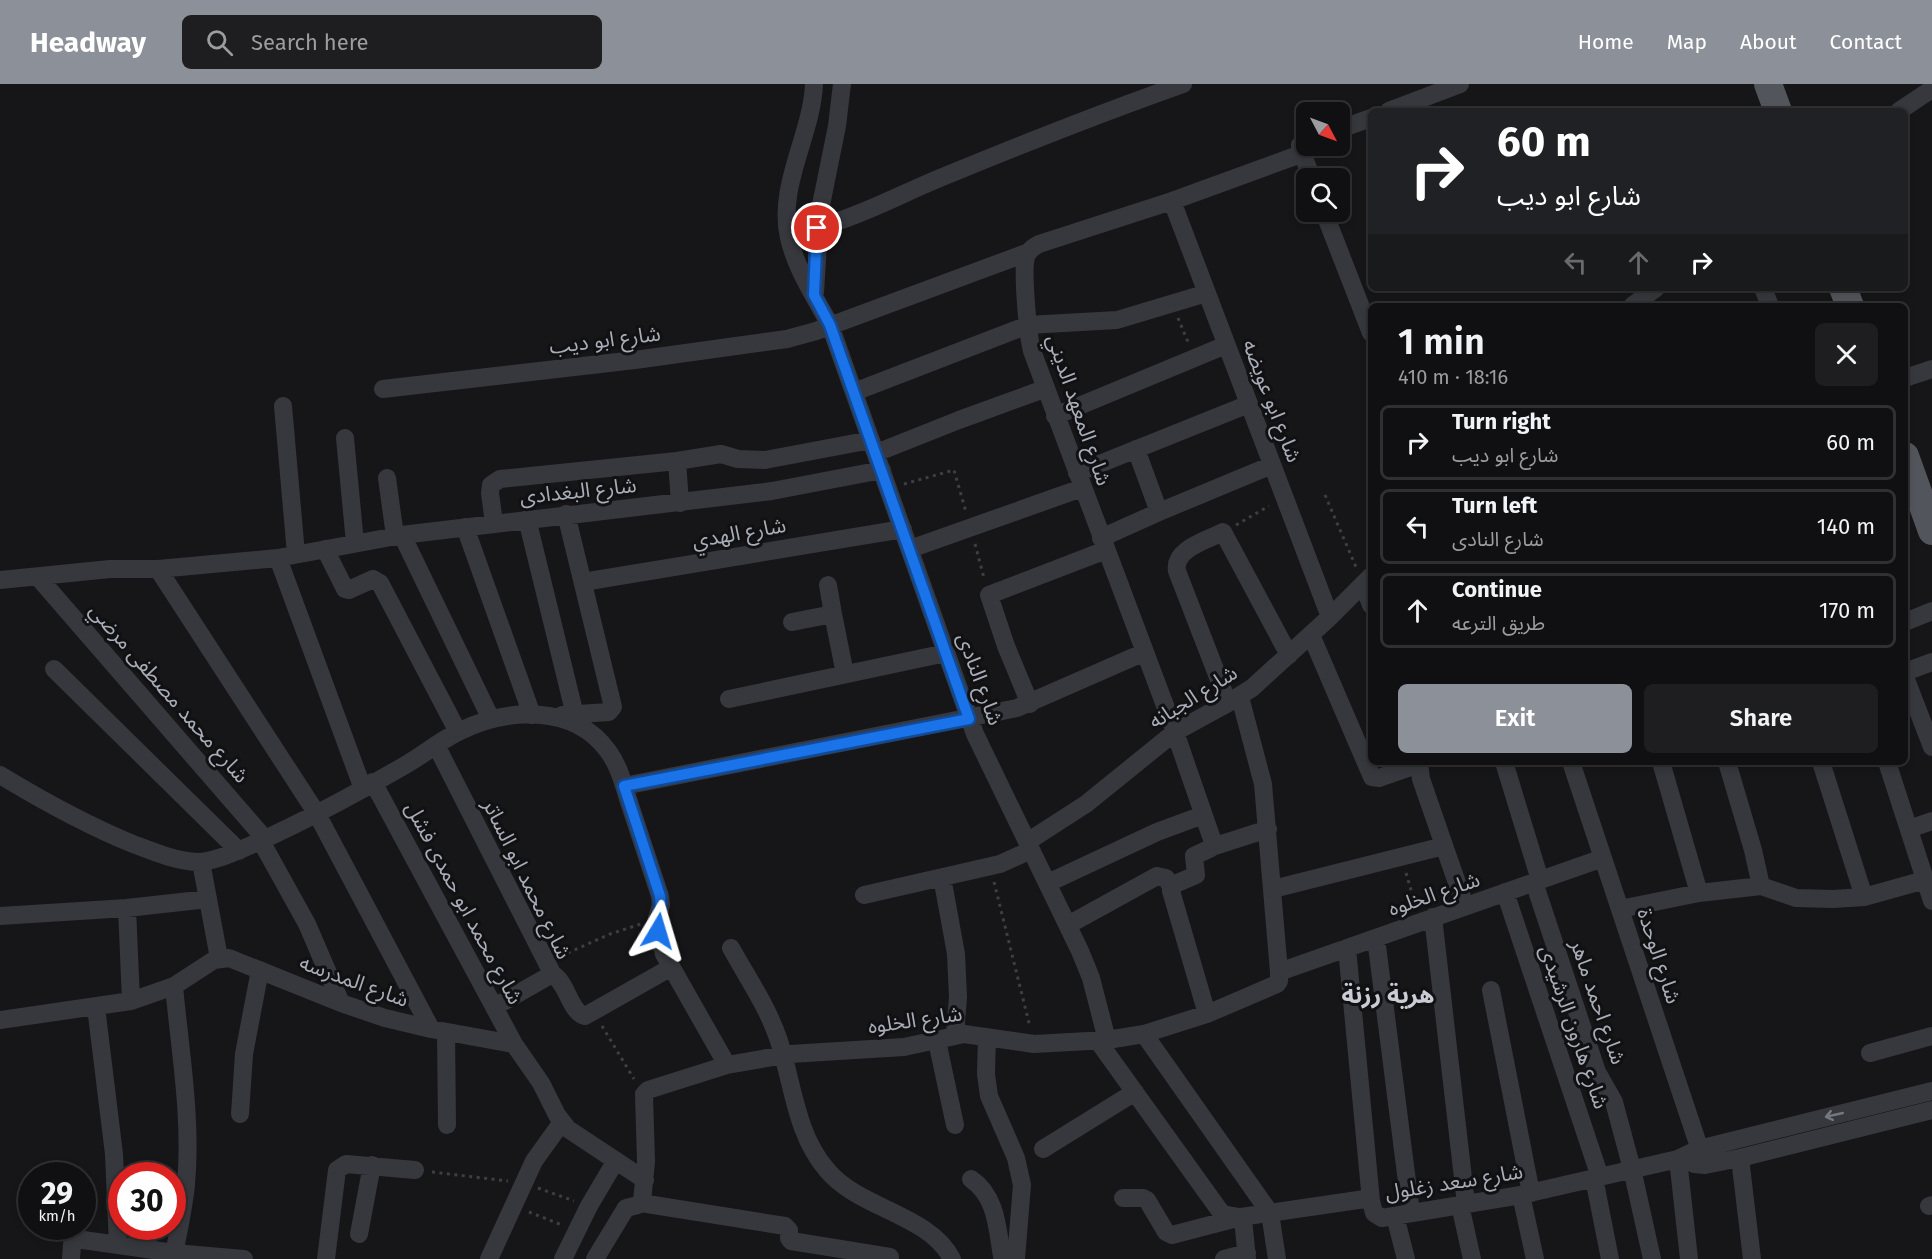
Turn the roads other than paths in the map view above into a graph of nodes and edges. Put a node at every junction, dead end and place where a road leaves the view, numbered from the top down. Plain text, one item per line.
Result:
1 (814, 84) edge
2 (842, 84) edge
3 (1183, 84) edge
4 (1460, 84) edge
5 (1768, 84) edge
6 (1932, 89) edge
7 (1397, 108) edge
8 (1777, 108) edge
9 (1904, 108) edge
10 (1368, 119) edge
11 (1350, 125) edge
12 (1296, 150) edge
13 (1172, 201) junction
14 (1328, 222) edge
15 (817, 228) junction
16 (1029, 252) junction
17 (1652, 291) edge
18 (1207, 293) junction
19 (814, 295) junction
20 (1636, 303) edge
21 (830, 325) junction
22 (1028, 325) junction
23 (1368, 325) edge
24 (1226, 345) junction
25 (1932, 369) edge
26 (1908, 377) edge
27 (383, 389) dead end
28 (1044, 389) junction
29 (854, 392) junction
30 (1249, 404) junction
31 (283, 406) dead end
32 (1055, 416) junction
33 (345, 438) dead end
34 (1136, 449) junction
35 (876, 454) junction
36 (677, 461) junction
37 (1908, 464) edge
38 (1272, 465) junction
39 (387, 478) dead end
40 (1080, 481) junction
41 (680, 503) junction
42 (1159, 512) junction
43 (566, 514) junction
44 (527, 519) junction
45 (494, 523) junction
46 (465, 526) junction
47 (903, 529) junction
48 (1932, 531) edge
49 (399, 535) junction
50 (355, 543) junction
51 (1103, 544) junction
52 (324, 549) junction
53 (910, 549) junction
54 (287, 556) junction
55 (158, 569) junction
56 (38, 577) junction
57 (0, 580) edge
58 (1367, 580) edge
59 (583, 582) junction
60 (828, 585) dead end
61 (1932, 611) edge
62 (833, 614) junction
63 (1330, 617) junction
64 (1908, 621) edge
65 (792, 622) dead end
66 (1311, 635) junction
67 (1145, 652) junction
68 (946, 653) junction
69 (1289, 655) junction
70 (1932, 662) edge
71 (54, 669) dead end
72 (1908, 673) edge
73 (845, 674) junction
74 (1908, 682) edge
75 (729, 699) dead end
76 (1234, 700) junction
77 (1030, 704) junction
78 (532, 715) junction
79 (574, 715) junction
80 (551, 716) junction
81 (491, 719) junction
82 (969, 719) junction
83 (458, 732) junction
84 (1174, 732) junction
85 (436, 745) junction
86 (1932, 747) edge
87 (1414, 765) edge
88 (1419, 765) edge
89 (1508, 765) edge
90 (1572, 765) edge
91 (1662, 765) edge
92 (1728, 765) edge
93 (1822, 765) edge
94 (1888, 765) edge
95 (0, 775) edge
96 (368, 786) junction
97 (624, 786) junction
98 (316, 814) junction
99 (1203, 815) junction
100 (1932, 821) edge
101 (1268, 829) junction
102 (1909, 829) junction
103 (263, 840) junction
104 (1029, 846) junction
105 (1212, 846) junction
106 (1444, 846) junction
107 (239, 851) junction
108 (1603, 858) junction
109 (201, 862) junction
110 (942, 877) junction
111 (1925, 880) junction
112 (1537, 881) junction
113 (1048, 883) junction
114 (1761, 886) junction
115 (1172, 888) junction
116 (1273, 890) junction
117 (1505, 892) junction
118 (1699, 893) junction
119 (864, 895) dead end
120 (1864, 897) junction
121 (208, 899) junction
122 (1932, 901) edge
123 (1465, 906) junction
124 (127, 908) junction
125 (1620, 909) junction
126 (0, 916) edge
127 (1427, 920) junction
128 (1068, 925) junction
129 (1376, 938) junction
130 (731, 948) dead end
131 (1347, 948) junction
132 (219, 958) junction
133 (548, 968) junction
134 (670, 968) junction
135 (260, 970) junction
136 (1279, 972) junction
137 (174, 986) junction
138 (1491, 990) dead end
139 (131, 1001) junction
140 (340, 1003) junction
141 (494, 1006) junction
142 (96, 1007) junction
143 (1207, 1014) junction
144 (0, 1020) edge
145 (438, 1031) junction
146 (1144, 1034) junction
147 (955, 1035) junction
148 (1932, 1036) edge
149 (987, 1037) junction
150 (937, 1041) junction
151 (1103, 1041) junction
152 (514, 1044) junction
153 (1870, 1053) dead end
154 (783, 1055) junction
155 (727, 1065) junction
156 (1932, 1091) edge
157 (1135, 1092) junction
158 (1869, 1106) junction
159 (1932, 1110) edge
160 (240, 1114) dead end
161 (1808, 1121) junction
162 (562, 1122) junction
163 (447, 1125) dead end
164 (955, 1125) dead end
165 (1875, 1125) junction
166 (1813, 1140) junction
167 (1043, 1149) dead end
168 (1702, 1157) junction
169 (1740, 1158) junction
170 (1678, 1159) junction
171 (615, 1162) junction
172 (372, 1165) junction
173 (1632, 1169) junction
174 (415, 1170) road end
175 (1597, 1177) junction
176 (971, 1179) dead end
177 (645, 1180) junction
178 (1526, 1194) junction
179 (1123, 1198) dead end
180 (1371, 1201) junction
181 (640, 1203) junction
182 (1463, 1205) junction
183 (1270, 1213) junction
184 (1403, 1214) junction
185 (1241, 1217) junction
186 (359, 1234) dead end
187 (118, 1245) junction
188 (174, 1253) junction
189 (834, 1254) edge
190 (1247, 1256) edge
191 (890, 1257) dead end
192 (1006, 1257) edge
193 (70, 1259) edge
194 (244, 1259) edge
195 (327, 1259) edge
196 (489, 1259) edge
197 (563, 1259) edge
198 (595, 1259) edge
199 (952, 1259) edge
200 (1224, 1259) edge
201 (1277, 1259) edge
202 (1406, 1259) edge
203 (1473, 1259) edge
204 (1535, 1259) edge
205 (1610, 1259) edge
206 (1652, 1259) edge
207 (1689, 1259) edge
208 (1752, 1259) edge

1 - 19 street, شارع النادى
2 - 15 street
3 - 15 street
4 - 7 street
5 - 8 main road
6 - 9 street
10 - 11 street
12 - 13 street
13 - 16 street
13 - 18 street, شارع ابو عويضه
14 - 23 street
15 - 19 street
16 - 21 street, شارع ابو ديب
16 - 22 street, شارع المعهد الديني
17 - 20 street
18 - 22 street
18 - 24 street, شارع ابو عويضه
19 - 21 street, شارع النادى
21 - 27 street, شارع ابو ديب
21 - 29 street, شارع النادى
22 - 28 street, شارع المعهد الديني
22 - 29 street
24 - 30 street, شارع ابو عويضه
24 - 32 street
25 - 26 street
28 - 32 street, شارع المعهد الديني
28 - 35 street
29 - 35 street, شارع النادى
30 - 34 street
30 - 38 street, شارع ابو عويضه
31 - 54 street, شارع محمد ابو حمدى فشل
32 - 40 street, شارع المعهد الديني
33 - 50 street
34 - 40 street
34 - 42 street
35 - 36 street
35 - 41 street, شارع البغدادى
35 - 47 street, شارع النادى
36 - 41 street
36 - 45 street
37 - 48 main road
38 - 42 street
38 - 63 street, شارع ابو عويضه
39 - 49 street
40 - 51 street, شارع المعهد الديني
40 - 53 street
41 - 43 street, شارع البغدادى
42 - 51 street
43 - 44 street, شارع البغدادى
43 - 59 street
44 - 45 street, شارع البغدادى
44 - 79 street
45 - 46 street, شارع البغدادى
46 - 49 street, شارع البغدادى
46 - 78 street
47 - 53 street, شارع النادى
47 - 59 street, شارع الهدي
49 - 50 street, شارع البغدادى
49 - 81 street
50 - 52 street, شارع البغدادى
51 - 67 street, شارع المعهد الديني
51 - 77 street
52 - 54 street, شارع البغدادى
52 - 83 street
53 - 68 street, شارع النادى
54 - 55 street, شارع البغدادى
54 - 96 street, شارع محمد ابو حمدى فشل
55 - 56 street, شارع البغدادى
55 - 98 street
56 - 57 street, شارع البغدادى
56 - 103 street, شارع محمد مصطفى مرضي
58 - 63 street, شارع الجبانه
59 - 79 street
60 - 62 street
61 - 64 street
62 - 65 street
62 - 73 street
63 - 66 street, شارع الجبانه
66 - 69 street, شارع الجبانه
66 - 87 street
67 - 77 street
67 - 84 street, شارع المعهد الديني
68 - 73 street
68 - 82 street, شارع النادى
69 - 76 street, شارع الجبانه
69 - 76 street
70 - 72 street
71 - 107 street
73 - 75 street
74 - 86 street
76 - 84 street, شارع الجبانه
76 - 101 street
77 - 82 street
78 - 80 street
78 - 81 street
79 - 80 street
80 - 97 street
81 - 83 street
82 - 97 street
82 - 104 street, شارع النادى
83 - 85 street
84 - 99 street, شارع المعهد الديني
84 - 104 street, شارع الجبانه
85 - 96 street
85 - 133 street, شارع محمد ابو الساتر
88 - 106 street
89 - 112 street, شارع احمد ماهر
90 - 108 street, شارع الوحدة
91 - 118 street
92 - 114 street
93 - 120 street
94 - 102 street
95 - 109 street
96 - 98 street
96 - 141 street, شارع محمد ابو حمدى فشل
97 - 134 street
98 - 103 street
98 - 145 street
99 - 105 street, شارع المعهد الديني
99 - 113 street
100 - 102 street
101 - 105 street
101 - 116 street
102 - 111 street
103 - 107 street
103 - 140 street, شارع محمد مصطفى مرضي
104 - 110 street, شارع الجبانه
104 - 113 street, شارع النادى
105 - 115 street
106 - 116 street
106 - 123 street
107 - 109 street
108 - 112 street, شارع الخلوه
108 - 125 street, شارع الوحدة
109 - 121 street
110 - 119 street, شارع الجبانه
110 - 147 street
111 - 120 street
111 - 122 street
112 - 117 street, شارع الخلوه
112 - 173 street, شارع احمد ماهر
113 - 128 street, شارع النادى
114 - 118 street
114 - 120 street
115 - 128 street
115 - 143 street
116 - 136 street
117 - 123 street, شارع الخلوه
117 - 175 street, شارع هارون الرشيدى
118 - 125 street
121 - 124 street
121 - 132 street
123 - 127 street, شارع الخلوه
124 - 126 street
124 - 139 street
125 - 168 street, شارع الوحدة
127 - 129 street, شارع الخلوه
127 - 182 street
128 - 151 street, شارع النادى
129 - 131 street, شارع الخلوه
129 - 184 street
130 - 154 street
131 - 136 street, شارع الخلوه
131 - 180 street
132 - 135 street, شارع المدرسه
132 - 137 street
133 - 134 street
133 - 141 street, شارع محمد ابو الساتر
134 - 155 street
135 - 140 street, شارع المدرسه
135 - 160 street
136 - 143 street, شارع الخلوه
137 - 139 street
137 - 188 street
138 - 178 street
139 - 142 street
140 - 145 street, شارع المدرسه
141 - 152 street, شارع محمد ابو حمدى فشل
142 - 144 street
142 - 187 street
143 - 146 street, شارع الخلوه
145 - 152 street, شارع المدرسه
145 - 163 street
146 - 151 street, شارع الخلوه
146 - 183 street
147 - 149 street, شارع الخلوه
147 - 150 street, شارع الخلوه
148 - 153 street
149 - 151 street, شارع الخلوه
149 - 192 street
150 - 154 street, شارع الخلوه
150 - 164 street
151 - 157 street
152 - 162 street
154 - 155 street, شارع الخلوه
154 - 199 street
155 - 177 street, شارع الخلوه
156 - 158 street, شارع سعد زغلول
157 - 167 street
157 - 185 street
158 -> 161 street, شارع سعد زغلول
158 - 165 street
159 - 165 street, شارع سعد زغلول
161 - 166 street
161 - 168 street, شارع سعد زغلول
162 - 171 street
162 - 196 street
165 - 166 street, شارع سعد زغلول
166 - 169 street, شارع سعد زغلول
168 - 169 street, شارع سعد زغلول
168 - 170 street, شارع سعد زغلول
169 - 208 street
170 - 173 street, شارع سعد زغلول
170 - 207 street
171 - 177 street
171 - 197 street
172 - 174 street
172 - 186 street
172 - 195 street
173 - 175 street, شارع سعد زغلول
173 - 206 street, شارع احمد ماهر
175 - 178 street, شارع سعد زغلول
175 - 205 street, شارع هارون الرشيدى
176 - 192 street
177 - 181 street
178 - 182 street, شارع سعد زغلول
178 - 204 street
179 - 185 street, شارع سعد زغلول
180 - 183 street, شارع سعد زغلول
180 - 184 street, شارع سعد زغلول
181 - 189 street
181 - 198 street
182 - 184 street, شارع سعد زغلول
182 - 203 street
183 - 185 street, شارع سعد زغلول
183 - 201 street
184 - 202 street
185 - 190 street
187 - 188 street
187 - 193 street
188 - 194 street
189 - 191 street
190 - 200 street

